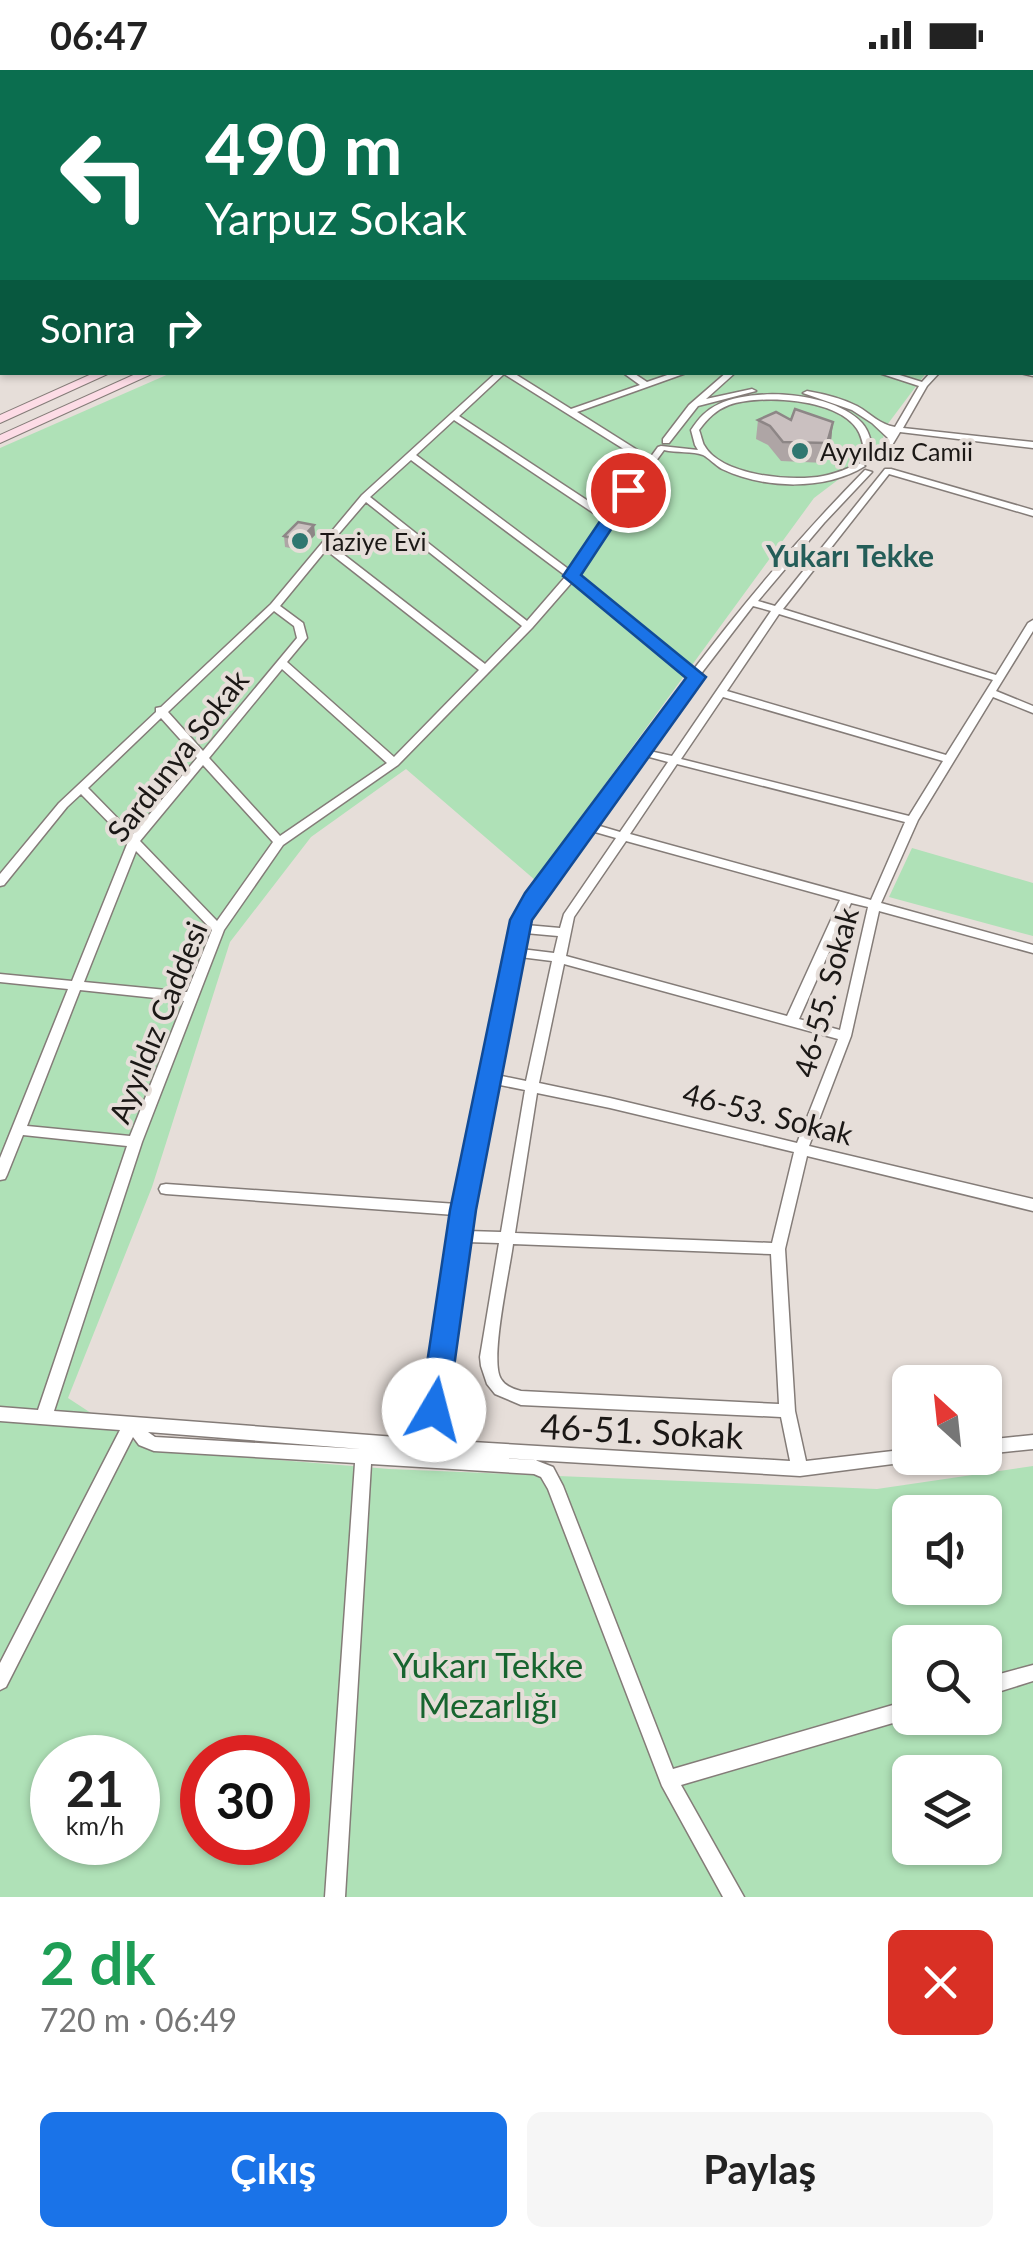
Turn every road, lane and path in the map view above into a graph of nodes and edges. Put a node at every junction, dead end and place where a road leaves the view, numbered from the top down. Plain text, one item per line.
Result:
1 (100, 375) edge
2 (145, 375) edge
3 (500, 375) edge
4 (508, 375) edge
5 (630, 375) edge
6 (677, 375) edge
7 (729, 375) edge
8 (933, 375) edge
9 (910, 376) edge
10 (924, 385) junction
11 (647, 386) junction
12 (696, 404) junction
13 (570, 412) junction
14 (454, 416) junction
15 (0, 419) edge
16 (895, 434) junction
17 (0, 439) edge
18 (696, 441) junction
19 (1033, 445) edge
20 (667, 446) junction
21 (705, 453) junction
22 (411, 456) junction
23 (649, 461) junction
24 (875, 467) junction
25 (365, 497) junction
26 (1033, 513) edge
27 (608, 518) junction
28 (820, 518) junction
29 (842, 524) junction
30 (809, 530) junction
31 (833, 537) junction
32 (324, 544) junction
33 (572, 576) junction
34 (751, 602) junction
35 (274, 606) junction
36 (777, 610) junction
37 (1033, 623) edge
38 (528, 626) junction
39 (282, 663) junction
40 (486, 670) junction
41 (696, 677) junction
42 (1000, 679) junction
43 (722, 693) junction
44 (991, 693) junction
45 (160, 710) junction
46 (1033, 710) edge
47 (641, 752) junction
48 (200, 757) junction
49 (677, 760) junction
50 (950, 760) junction
51 (394, 764) junction
52 (82, 788) junction
53 (912, 820) junction
54 (586, 826) junction
55 (624, 838) junction
56 (134, 842) junction
57 (279, 842) junction
58 (0, 882) edge
59 (847, 898) junction
60 (874, 906) junction
61 (520, 928) junction
62 (218, 929) junction
63 (564, 933) junction
64 (1033, 948) edge
65 (514, 952) junction
66 (559, 958) junction
67 (0, 978) edge
68 (73, 986) junction
69 (188, 997) junction
70 (791, 1022) junction
71 (845, 1036) junction
72 (489, 1078) junction
73 (532, 1085) junction
74 (18, 1130) junction
75 (135, 1142) junction
76 (801, 1150) junction
77 (0, 1176) edge
78 (166, 1189) dead end
79 (1033, 1205) edge
80 (463, 1210) junction
81 (460, 1236) junction
82 (507, 1237) junction
83 (778, 1249) junction
84 (787, 1411) junction
85 (0, 1414) edge
86 (44, 1417) junction
87 (132, 1423) junction
88 (1033, 1442) edge
89 (429, 1445) junction
90 (1002, 1446) edge
91 (364, 1456) junction
92 (892, 1458) edge
93 (800, 1469) junction
94 (1033, 1673) edge
95 (0, 1681) edge
96 (1002, 1683) edge
97 (892, 1715) edge
98 (668, 1780) junction
99 (335, 1897) edge
100 (734, 1897) edge

1 - 15 main road
2 - 17 main road
3 - 14 street
4 - 13 street
5 - 11 street
6 - 11 street
7 - 12 street, Ayyıldız Caddesi
8 - 10 street
9 - 10 street
10 - 16 street
11 - 13 street
12 - 16 street
12 - 20 street, Ayyıldız Caddesi
13 - 23 street
14 - 22 street
14 - 27 street
16 - 19 street
16 - 24 street
18 - 20 street
18 - 21 street
18 - 24 street
20 - 21 street
20 - 23 street, Ayyıldız Caddesi
21 - 24 street
22 - 25 street
22 - 33 street
23 - 27 street, Ayyıldız Caddesi
24 - 26 street
24 - 28 street
24 - 29 street
25 - 32 street
25 - 38 street
27 - 33 street, Ayyıldız Caddesi
28 - 29 street
28 - 30 street
29 - 31 street
30 - 31 street
30 - 34 street
31 - 36 street
32 - 35 street
32 - 40 street
33 - 38 street, Ayyıldız Caddesi
33 - 41 street
34 - 36 street
34 - 41 street
35 - 39 street, Sardunya Sokak
35 - 45 street
36 - 42 street
36 - 43 street
37 - 42 street, 46-55. Sokak
38 - 40 street, Ayyıldız Caddesi
39 - 48 street, Sardunya Sokak
39 - 51 street
40 - 51 street, Ayyıldız Caddesi
41 - 47 street
42 - 44 street, 46-55. Sokak
43 - 49 street
43 - 50 street
44 - 46 street
44 - 50 street, 46-55. Sokak
45 - 48 street
45 - 52 street
47 - 49 street
47 - 54 street
48 - 56 street, Sardunya Sokak
48 - 57 street
49 - 53 street
49 - 55 street
50 - 53 street, 46-55. Sokak
51 - 57 street, Ayyıldız Caddesi
52 - 56 street
52 - 58 street
53 - 60 street, 46-55. Sokak
54 - 55 street
54 - 61 street
55 - 59 street
55 - 63 street
56 - 62 street
56 - 68 street, Sardunya Sokak
57 - 62 street, Ayyıldız Caddesi
59 - 60 street
59 - 70 street
60 - 64 street
60 - 71 street, 46-55. Sokak
61 - 63 street
61 - 65 street
62 - 69 street, Ayyıldız Caddesi
63 - 66 street
65 - 66 street
65 - 72 street
66 - 70 street
66 - 73 street
67 - 68 street
68 - 69 street
68 - 74 street, Sardunya Sokak
69 - 75 street, Ayyıldız Caddesi
70 - 71 street
71 - 76 street, 46-55. Sokak
72 - 73 street, 46-53. Sokak
72 - 80 street
73 - 76 street, 46-53. Sokak
73 - 82 street
74 - 75 street
74 - 77 street, Sardunya Sokak
75 - 86 street, Ayyıldız Caddesi
76 - 79 street, 46-53. Sokak
76 - 83 street, 46-55. Sokak
78 - 80 street
80 - 81 street
81 - 82 street
81 - 89 street
82 - 83 street
82 - 84 street
83 - 84 street, 46-55. Sokak
84 - 93 street, 46-55. Sokak
85 - 86 street, 46-51. Sokak
86 - 87 street, 46-51. Sokak
87 - 89 street, 46-51. Sokak
87 - 91 street, 46-51. Sokak
87 - 95 street
88 - 90 street
89 - 93 street, 46-51. Sokak
91 - 98 street, 46-51. Sokak
91 - 99 street
92 - 93 street, 46-51. Sokak
94 - 96 street
97 - 98 street
98 - 100 street

